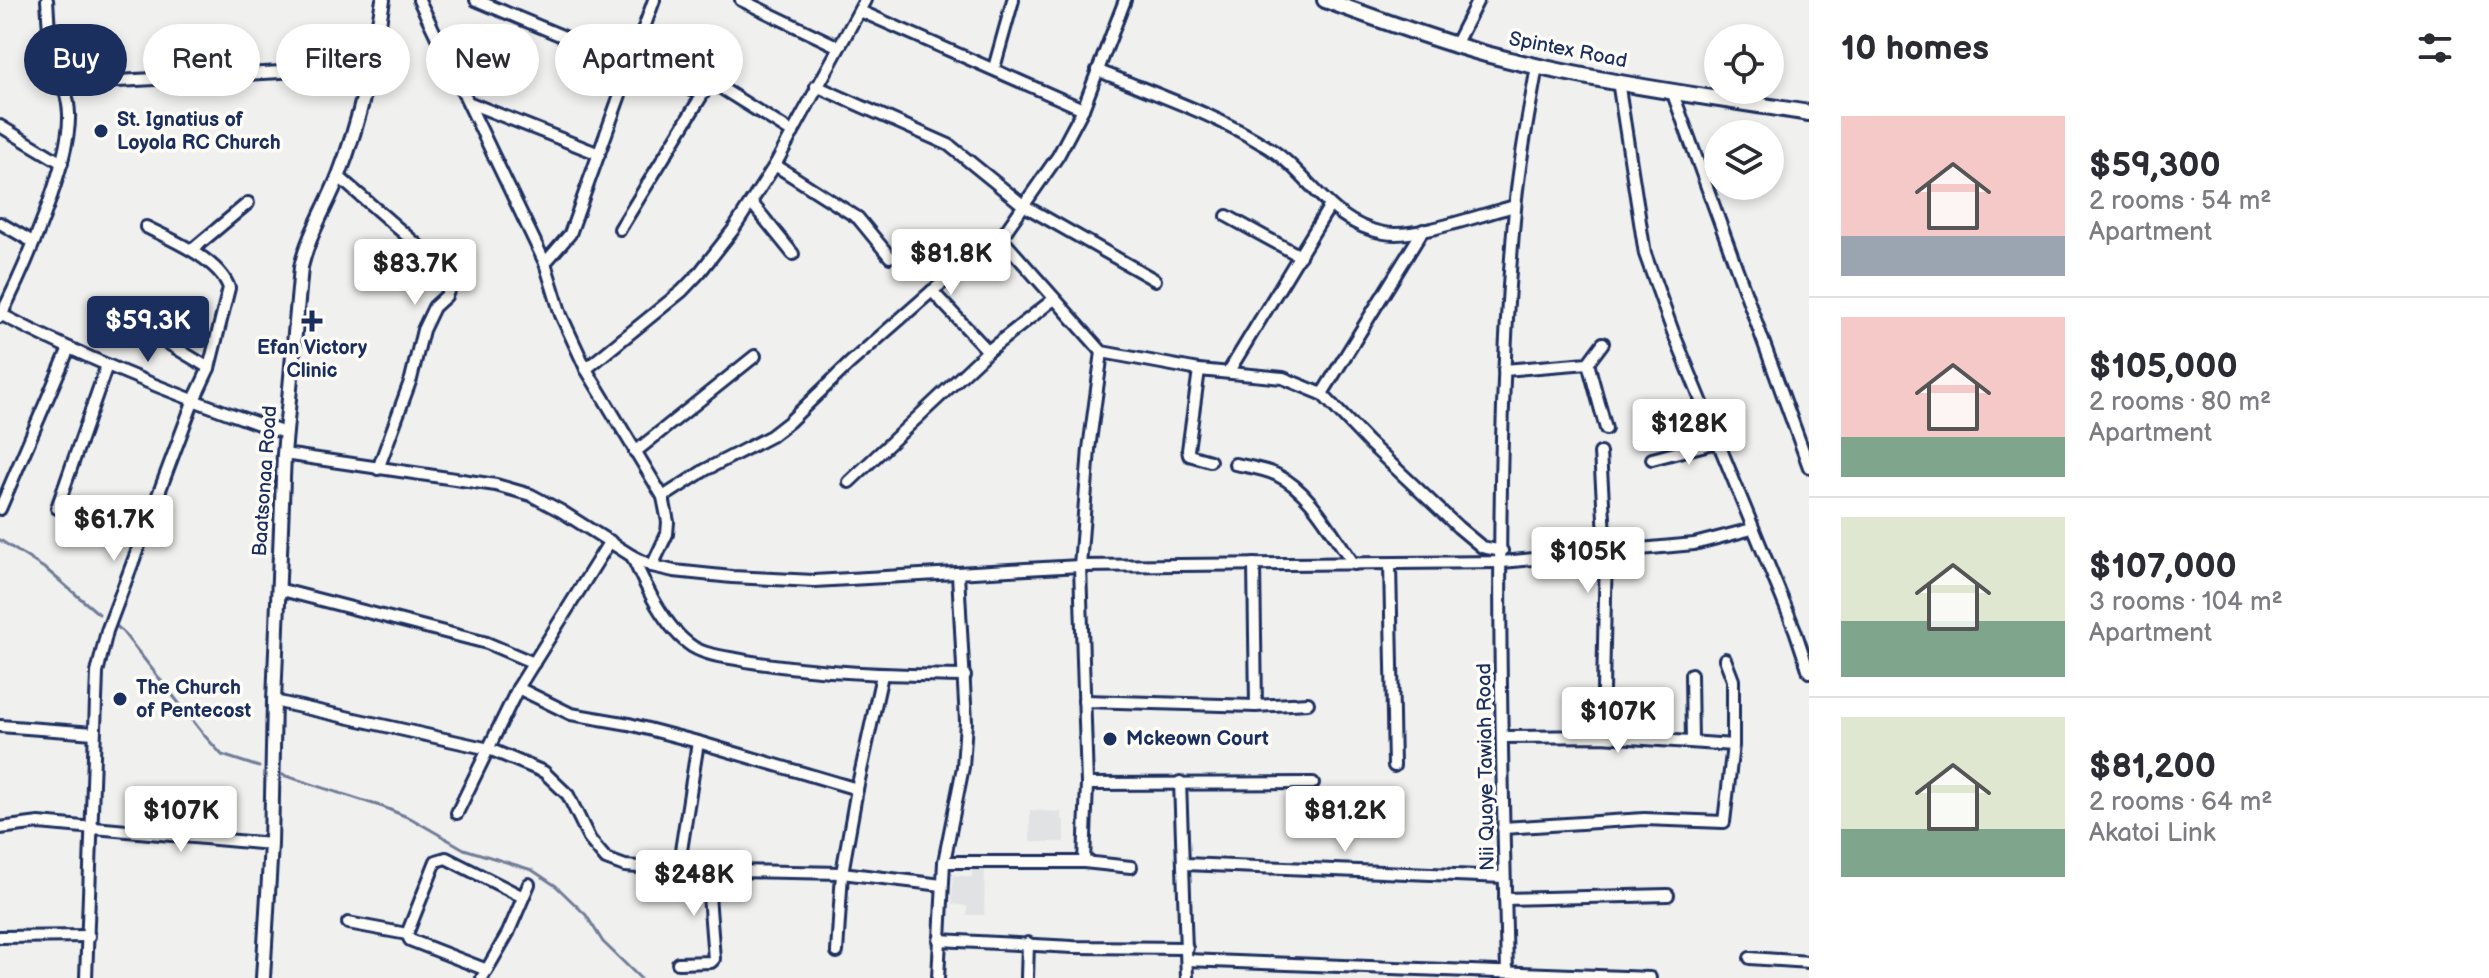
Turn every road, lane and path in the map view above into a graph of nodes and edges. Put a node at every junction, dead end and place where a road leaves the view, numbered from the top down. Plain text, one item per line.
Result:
1 (47, 0) edge
2 (383, 0) edge
3 (419, 0) edge
4 (476, 0) edge
5 (654, 0) edge
6 (741, 0) edge
7 (865, 0) edge
8 (1013, 0) edge
9 (1125, 0) edge
10 (1325, 0) edge
11 (1478, 0) edge
12 (860, 11) junction
13 (49, 24) edge
14 (379, 24) edge
15 (645, 24) edge
16 (555, 33) edge
17 (1455, 45) junction
18 (839, 47) junction
19 (1537, 66) junction
20 (994, 68) junction
21 (1097, 70) junction
22 (276, 72) edge
23 (127, 80) edge
24 (1618, 81) junction
25 (816, 86) junction
26 (1672, 91) junction
27 (65, 96) edge
28 (364, 96) edge
29 (620, 96) edge
30 (700, 96) edge
31 (734, 96) edge
32 (470, 103) junction
33 (1083, 109) junction
34 (1809, 113) edge
35 (0, 126) edge
36 (793, 133) junction
37 (599, 154) junction
38 (62, 163) junction
39 (775, 165) junction
40 (339, 177) junction
41 (751, 202) junction
42 (248, 203) dead end
43 (1023, 205) junction
44 (1515, 206) junction
45 (1329, 207) junction
46 (1227, 216) dead end
47 (0, 223) edge
48 (146, 227) dead end
49 (620, 229) dead end
50 (1423, 230) junction
51 (1001, 238) junction
52 (33, 242) junction
53 (193, 249) junction
54 (793, 254) dead end
55 (1300, 256) junction
56 (890, 257) dead end
57 (545, 263) junction
58 (1155, 280) dead end
59 (932, 291) junction
60 (1054, 299) junction
61 (0, 315) edge
62 (131, 321) dead end
63 (1603, 343) dead end
64 (69, 348) junction
65 (988, 351) junction
66 (1102, 352) junction
67 (755, 356) dead end
68 (1588, 363) junction
69 (107, 365) junction
70 (209, 368) junction
71 (586, 369) junction
72 (1199, 370) junction
73 (1504, 370) junction
74 (1229, 371) junction
75 (1322, 394) junction
76 (193, 402) junction
77 (1606, 429) dead end
78 (285, 433) junction
79 (1717, 442) junction
80 (635, 452) junction
81 (1600, 453) dead end
82 (284, 454) junction
83 (1652, 459) dead end
84 (1210, 461) dead end
85 (1808, 462) edge
86 (1235, 464) dead end
87 (378, 469) junction
88 (849, 482) dead end
89 (663, 497) junction
90 (57, 508) dead end
91 (0, 509) edge
92 (1752, 529) junction
93 (610, 541) junction
94 (1606, 551) junction
95 (632, 556) junction
96 (1502, 557) junction
97 (1254, 564) junction
98 (1354, 564) junction
99 (1390, 564) junction
100 (652, 566) junction
101 (1080, 566) junction
102 (958, 574) junction
103 (278, 589) junction
104 (1725, 659) dead end
105 (534, 663) junction
106 (1809, 672) edge
107 (1691, 674) dead end
108 (882, 675) junction
109 (965, 676) junction
110 (518, 688) junction
111 (274, 701) junction
112 (1084, 701) junction
113 (1308, 703) dead end
114 (1256, 706) junction
115 (0, 726) edge
116 (94, 733) junction
117 (1602, 736) junction
118 (1503, 737) junction
119 (698, 742) junction
120 (1692, 742) junction
121 (1733, 745) junction
122 (489, 749) junction
123 (1394, 766) dead end
124 (1180, 782) junction
125 (1313, 783) dead end
126 (1087, 784) junction
127 (857, 789) junction
128 (457, 813) dead end
129 (0, 828) edge
130 (1503, 828) junction
131 (93, 830) junction
132 (271, 844) junction
133 (944, 862) junction
134 (1084, 862) junction
135 (1185, 864) junction
136 (1131, 867) dead end
137 (678, 870) junction
138 (707, 870) junction
139 (842, 873) junction
140 (1504, 877) junction
141 (529, 884) dead end
142 (942, 885) junction
143 (1668, 895) dead end
144 (523, 897) junction
145 (1505, 899) junction
146 (348, 923) dead end
147 (407, 934) junction
148 (89, 936) junction
149 (0, 937) edge
150 (939, 940) junction
151 (1028, 943) junction
152 (1187, 948) junction
153 (837, 952) dead end
154 (1750, 958) dead end
155 (1187, 960) junction
156 (1809, 962) edge
157 (678, 963) dead end
158 (1507, 972) junction
159 (484, 974) edge
160 (86, 978) edge
161 (263, 978) edge
162 (938, 978) edge
163 (1027, 978) edge
164 (1187, 978) edge
165 (1650, 978) edge

1 - 13 street
2 - 14 street, Baatsonaa Road
3 - 32 street
4 - 16 street
5 - 15 street
6 - 18 street
7 - 12 street
8 - 20 street
9 - 21 street
10 - 17 main road, Spintex Road
11 - 17 street
12 - 18 street
12 - 20 street
17 - 19 main road, Spintex Road
18 - 25 street
19 - 24 main road, Spintex Road
19 - 44 street, Nii Quaye Tawiah Road
20 - 33 street
21 - 33 street
21 - 45 street
22 - 23 street
24 - 26 main road, Spintex Road
24 - 79 street
25 - 36 street
25 - 43 street
26 - 34 main road, Spintex Road
26 - 85 street
27 - 38 street
28 - 40 street, Baatsonaa Road
29 - 37 street
30 - 49 street
31 - 36 street
32 - 37 street
32 - 57 street
33 - 43 street
35 - 38 street
36 - 39 street
37 - 57 street
38 - 52 street
39 - 41 street
39 - 56 street
40 - 78 street, Baatsonaa Road
40 - 87 street
41 - 54 street
41 - 71 street
42 - 53 street
43 - 51 street
43 - 58 street
44 - 50 street
44 - 73 street, Nii Quaye Tawiah Road
45 - 50 street
45 - 55 street
46 - 55 street
47 - 52 street
48 - 53 street
50 - 75 street
51 - 59 street
51 - 60 street
52 - 61 street
53 - 70 street
55 - 74 street
57 - 71 street
59 - 65 street
59 - 89 street
60 - 65 street
60 - 66 street
61 - 64 street
62 - 70 street
63 - 68 street
64 - 69 street
64 - 91 street
65 - 88 street
66 - 72 street
66 - 101 street
67 - 80 street
68 - 73 street
68 - 77 street
69 - 76 street
69 - 90 street
70 - 76 street
71 - 80 street
72 - 74 street
72 - 84 street
73 - 96 street, Nii Quaye Tawiah Road
74 - 75 street
75 - 96 street
76 - 78 street
76 - 116 street
78 - 82 street, Baatsonaa Road
79 - 83 street
79 - 92 street
80 - 89 street
81 - 94 street
82 - 87 street
82 - 103 street, Baatsonaa Road
86 - 98 street
87 - 93 street
89 - 100 street
92 - 94 street
92 - 106 street
93 - 95 street
93 - 105 street
94 - 96 street
94 - 117 street
95 - 100 street
95 - 108 street
96 - 99 street
96 - 118 street, Nii Quaye Tawiah Road
97 - 98 street
97 - 101 street
97 - 114 street
98 - 99 street
99 - 123 street
100 - 102 street
101 - 102 street
101 - 112 street
102 - 109 street
103 - 105 street
103 - 111 street, Baatsonaa Road
104 - 121 street
105 - 110 street
107 - 120 street
108 - 109 street
108 - 127 street
109 - 133 street
110 - 119 street
110 - 122 street
111 - 122 street
111 - 132 street, Baatsonaa Road
112 - 114 street
112 - 126 street
113 - 114 street
115 - 116 street
116 - 131 street
117 - 118 street
117 - 120 street
118 - 130 street, Nii Quaye Tawiah Road
119 - 127 street
119 - 137 street
120 - 121 street
121 - 130 street
122 - 128 street
122 - 137 street
124 - 125 street
124 - 126 street
124 - 135 street
126 - 134 street
127 - 139 street
129 - 131 street
130 - 140 street, Nii Quaye Tawiah Road
131 - 132 street
131 - 148 street
132 - 161 street, Baatsonaa Road
133 - 134 street
133 - 142 street
134 - 136 street
135 - 140 street
135 - 152 street
137 - 138 street
138 - 139 street
138 - 157 street
139 - 142 street
139 - 153 street
140 - 145 street, Nii Quaye Tawiah Road
141 - 144 street
142 - 150 street
143 - 145 street
144 - 147 street
144 - 159 street
145 - 158 street, Nii Quaye Tawiah Road
146 - 147 street
147 - 159 street
148 - 149 street
148 - 160 street
150 - 151 street
150 - 162 street
151 - 152 street
151 - 163 street
152 - 155 street
154 - 156 street
155 - 158 street
155 - 164 street
158 - 165 street

